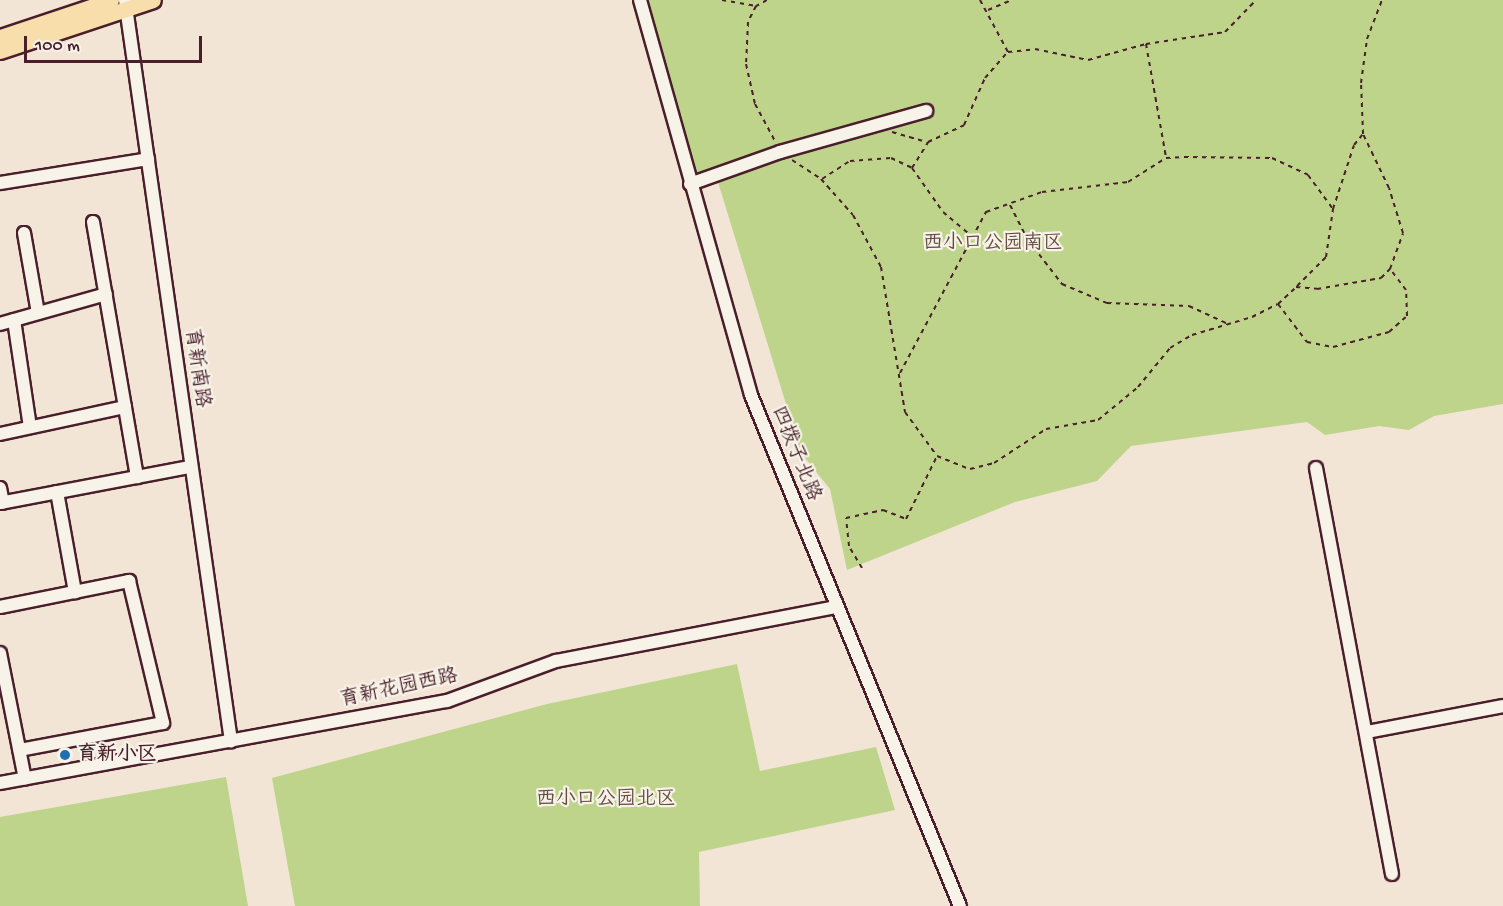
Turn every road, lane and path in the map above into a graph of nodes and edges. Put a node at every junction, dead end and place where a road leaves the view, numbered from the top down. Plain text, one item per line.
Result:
1 (111, 0) edge
2 (153, 0) edge
3 (640, 0) edge
4 (722, 0) edge
5 (767, 0) edge
6 (980, 0) edge
7 (1011, 0) edge
8 (1256, 0) edge
9 (1382, 0) edge
10 (126, 4) edge
11 (756, 6) junction
12 (988, 10) junction
13 (0, 37) edge
14 (1146, 44) junction
15 (0, 51) edge
16 (1008, 52) junction
17 (926, 111) dead end
18 (886, 123) junction
19 (1363, 134) junction
20 (928, 142) junction
21 (780, 153) junction
22 (1166, 158) junction
23 (148, 159) junction
24 (912, 168) junction
25 (821, 179) junction
26 (0, 183) edge
27 (690, 184) junction
28 (1010, 204) junction
29 (1333, 209) junction
30 (93, 222) dead end
31 (24, 233) dead end
32 (972, 236) junction
33 (1390, 269) junction
34 (1296, 287) junction
35 (105, 294) junction
36 (1278, 304) junction
37 (38, 313) junction
38 (14, 320) junction
39 (1226, 323) junction
40 (0, 324) edge
41 (899, 375) junction
42 (125, 406) junction
43 (30, 427) junction
44 (0, 434) edge
45 (937, 456) junction
46 (189, 467) junction
47 (1316, 468) dead end
48 (137, 477) junction
49 (0, 488) edge
50 (57, 492) junction
51 (1, 503) edge
52 (862, 568) dead end
53 (75, 592) junction
54 (0, 607) edge
55 (836, 607) junction
56 (0, 653) edge
57 (1503, 706) edge
58 (1367, 732) junction
59 (231, 741) junction
60 (20, 750) junction
61 (25, 779) junction
62 (0, 783) edge
63 (1392, 874) dead end
64 (960, 906) edge

1 - 13 main road
2 - 10 main road
3 - 27 street, 四拨子北路
4 - 11 path
5 - 11 path
6 - 12 path
7 - 12 path
8 - 14 path
9 - 19 path
10 - 15 main road
10 - 23 street, 育新南路
11 - 21 path
12 - 16 path
14 - 16 path
14 - 22 path
16 - 20 path
17 - 18 street
18 - 20 path
18 - 21 street
19 - 29 path
19 - 33 path
20 - 24 path
21 - 25 path
21 - 27 street
22 - 28 path
22 - 29 path
23 - 26 street
23 - 46 street, 育新南路
24 - 25 path
24 - 32 path
25 - 41 path
27 - 55 street, 四拨子北路
28 - 32 path
28 - 39 path
29 - 34 path
30 - 35 street
31 - 37 street
32 - 41 path
33 - 34 path
33 - 36 path
34 - 36 path
35 - 37 street
35 - 42 street
36 - 39 path
37 - 38 street
38 - 40 street
38 - 43 street
39 - 45 path
41 - 45 path
42 - 43 street
42 - 48 street
43 - 44 street
45 - 52 path
46 - 48 street
46 - 59 street, 育新南路
47 - 58 street
48 - 50 street
49 - 51 street
50 - 51 street
50 - 53 street
53 - 54 street
53 - 60 street
55 - 59 street, 育新花园西路
55 - 64 street, 四拨子北路
56 - 60 street
57 - 58 street
58 - 63 street
59 - 61 street, 育新花园西路
60 - 61 street
61 - 62 street, 育新花园西路

